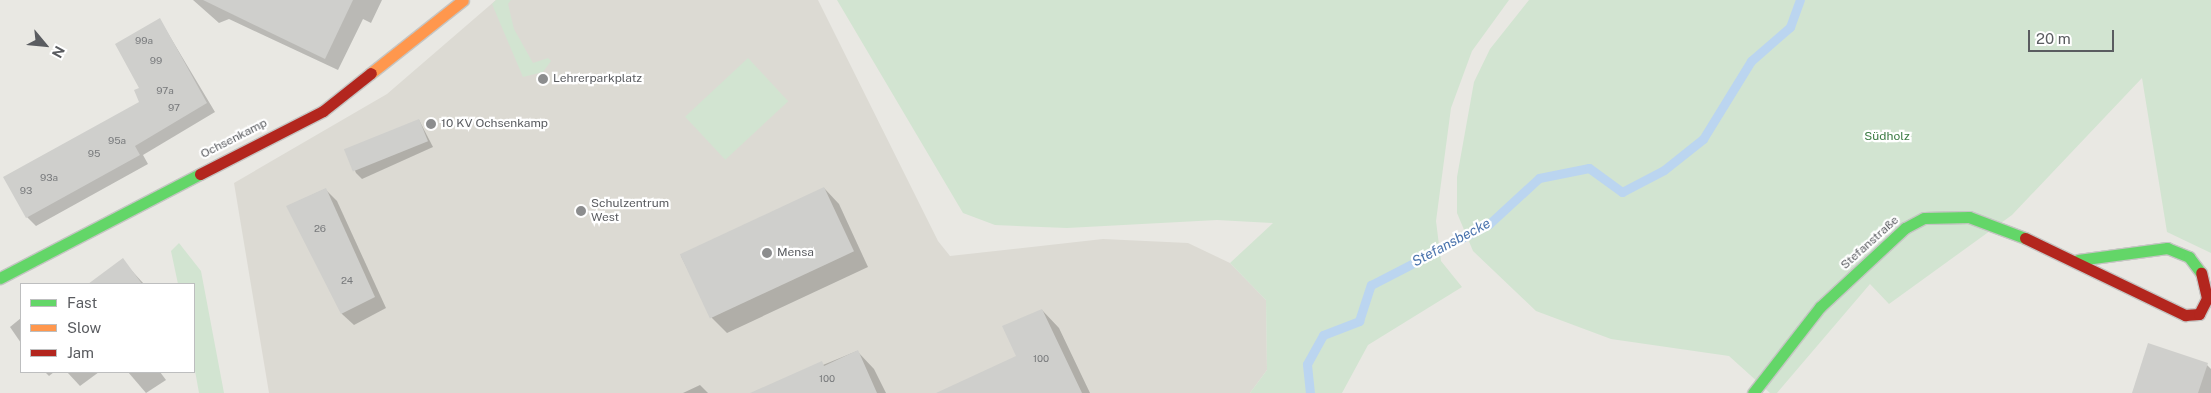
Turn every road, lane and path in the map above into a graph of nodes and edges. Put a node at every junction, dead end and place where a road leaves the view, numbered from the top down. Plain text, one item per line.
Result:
1 (463, 0) edge
2 (2078, 260) junction
3 (0, 278) edge
4 (1753, 393) edge

1 - 3 street, Ochsenkamp
2 - 2 street, Stefanstraße
2 - 4 street, Stefanstraße

